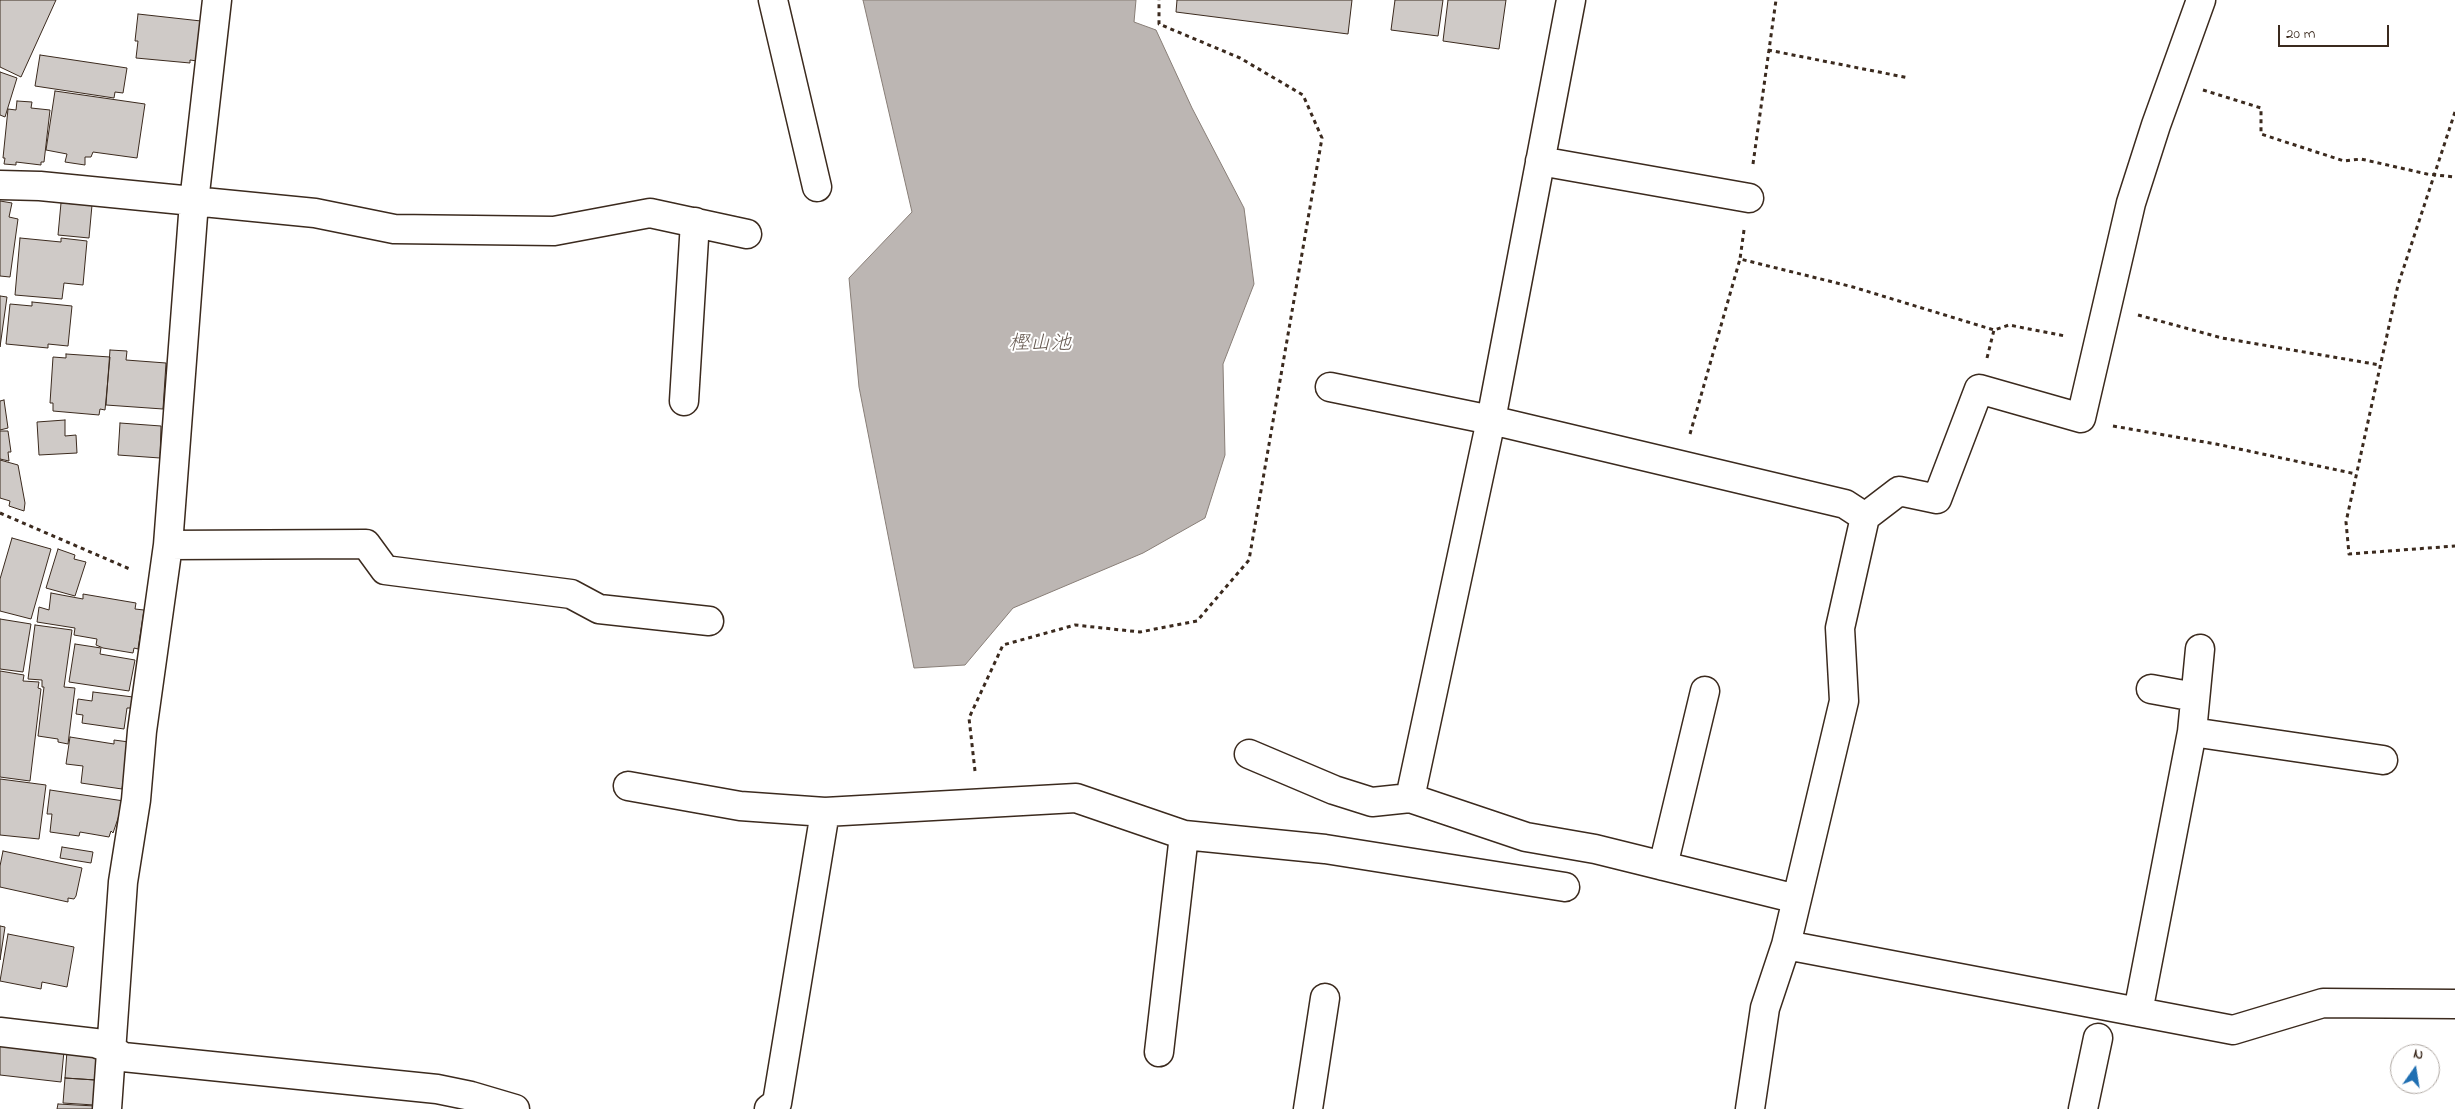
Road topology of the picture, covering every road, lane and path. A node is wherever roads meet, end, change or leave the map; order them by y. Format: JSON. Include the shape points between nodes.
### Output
{"nodes":[{"id":1,"x":217,"y":0,"type":"edge"},
{"id":2,"x":773,"y":0,"type":"edge"},
{"id":3,"x":1159,"y":0,"type":"edge"},
{"id":4,"x":1571,"y":0,"type":"edge"},
{"id":5,"x":1776,"y":0,"type":"edge"},
{"id":6,"x":2201,"y":0,"type":"edge"},
{"id":7,"x":1768,"y":50,"type":"junction"},
{"id":8,"x":1909,"y":78,"type":"dead end"},
{"id":9,"x":2172,"y":81,"type":"junction"},
{"id":10,"x":2455,"y":112,"type":"edge"},
{"id":11,"x":1540,"y":161,"type":"junction"},
{"id":12,"x":2434,"y":175,"type":"junction"},
{"id":13,"x":2455,"y":177,"type":"edge"},
{"id":14,"x":0,"y":185,"type":"edge"},
{"id":15,"x":816,"y":187,"type":"dead end"},
{"id":16,"x":1749,"y":198,"type":"junction"},
{"id":17,"x":194,"y":202,"type":"junction"},
{"id":18,"x":695,"y":222,"type":"junction"},
{"id":19,"x":747,"y":234,"type":"dead end"},
{"id":20,"x":1740,"y":259,"type":"junction"},
{"id":21,"x":2106,"y":307,"type":"junction"},
{"id":22,"x":2098,"y":342,"type":"junction"},
{"id":23,"x":2380,"y":365,"type":"junction"},
{"id":24,"x":1330,"y":387,"type":"dead end"},
{"id":25,"x":684,"y":401,"type":"dead end"},
{"id":26,"x":2081,"y":418,"type":"junction"},
{"id":27,"x":1491,"y":420,"type":"junction"},
{"id":28,"x":1682,"y":465,"type":"junction"},
{"id":29,"x":2356,"y":474,"type":"junction"},
{"id":30,"x":0,"y":513,"type":"edge"},
{"id":31,"x":1865,"y":517,"type":"junction"},
{"id":32,"x":168,"y":545,"type":"junction"},
{"id":33,"x":2455,"y":546,"type":"edge"},
{"id":34,"x":163,"y":584,"type":"junction"},
{"id":35,"x":709,"y":622,"type":"dead end"},
{"id":36,"x":2200,"y":649,"type":"dead end"},
{"id":37,"x":2151,"y":689,"type":"dead end"},
{"id":38,"x":1705,"y":691,"type":"dead end"},
{"id":39,"x":2195,"y":697,"type":"junction"},
{"id":40,"x":2192,"y":732,"type":"junction"},
{"id":41,"x":1250,"y":754,"type":"dead end"},
{"id":42,"x":2383,"y":760,"type":"dead end"},
{"id":43,"x":628,"y":786,"type":"dead end"},
{"id":44,"x":1410,"y":798,"type":"junction"},
{"id":45,"x":979,"y":804,"type":"junction"},
{"id":46,"x":825,"y":812,"type":"junction"},
{"id":47,"x":1184,"y":835,"type":"junction"},
{"id":48,"x":1663,"y":866,"type":"junction"},
{"id":49,"x":1565,"y":886,"type":"dead end"},
{"id":50,"x":1796,"y":899,"type":"junction"},
{"id":51,"x":1786,"y":945,"type":"junction"},
{"id":52,"x":1325,"y":998,"type":"dead end"},
{"id":53,"x":2455,"y":1004,"type":"edge"},
{"id":54,"x":2138,"y":1012,"type":"junction"},
{"id":55,"x":0,"y":1032,"type":"edge"},
{"id":56,"x":2098,"y":1038,"type":"dead end"},
{"id":57,"x":112,"y":1049,"type":"junction"},
{"id":58,"x":1159,"y":1052,"type":"dead end"},
{"id":59,"x":107,"y":1109,"type":"edge"},
{"id":60,"x":515,"y":1109,"type":"edge"},
{"id":61,"x":769,"y":1109,"type":"edge"},
{"id":62,"x":1308,"y":1109,"type":"edge"},
{"id":63,"x":1750,"y":1109,"type":"edge"},
{"id":64,"x":2083,"y":1109,"type":"edge"}],
"edges":[{"from":1,"to":17,"type":"street"},
{"from":2,"to":15,"type":"street"},
{"from":3,"to":45,"type":"path","via":[[1159,24],[1240,58],[1303,95],[1322,138],[1250,560],[1197,621],[1140,632],[1075,625],[1003,645],[969,718]]},
{"from":4,"to":11,"type":"street"},
{"from":5,"to":7,"type":"path"},
{"from":6,"to":9,"type":"street"},
{"from":7,"to":8,"type":"path"},
{"from":7,"to":16,"type":"path"},
{"from":9,"to":12,"type":"path","via":[[2261,108],[2261,134],[2344,161],[2361,159]]},
{"from":9,"to":21,"type":"street","via":[[2131,203]]},
{"from":10,"to":12,"type":"path"},
{"from":11,"to":16,"type":"street"},
{"from":11,"to":27,"type":"street"},
{"from":12,"to":13,"type":"path"},
{"from":12,"to":23,"type":"path","via":[[2398,285]]},
{"from":14,"to":17,"type":"street"},
{"from":16,"to":20,"type":"path"},
{"from":17,"to":18,"type":"street","via":[[316,213],[394,229],[554,231],[650,213]]},
{"from":17,"to":32,"type":"street"},
{"from":18,"to":19,"type":"street"},
{"from":18,"to":25,"type":"street"},
{"from":20,"to":22,"type":"path","via":[[1853,287],[1994,330],[2010,325]]},
{"from":20,"to":28,"type":"path"},
{"from":21,"to":22,"type":"street"},
{"from":21,"to":23,"type":"path","via":[[2222,338]]},
{"from":22,"to":26,"type":"street"},
{"from":23,"to":29,"type":"path"},
{"from":24,"to":27,"type":"street"},
{"from":26,"to":29,"type":"path"},
{"from":26,"to":31,"type":"street","via":[[1979,390],[1937,499],[1899,491]]},
{"from":27,"to":28,"type":"street"},
{"from":27,"to":44,"type":"street"},
{"from":28,"to":31,"type":"street","via":[[1845,504]]},
{"from":29,"to":33,"type":"path","via":[[2346,522],[2349,554]]},
{"from":30,"to":34,"type":"path"},
{"from":31,"to":50,"type":"street","via":[[1840,628],[1844,701]]},
{"from":32,"to":34,"type":"street"},
{"from":32,"to":35,"type":"street","via":[[366,544],[385,570],[571,594],[599,609]]},
{"from":34,"to":57,"type":"street","via":[[123,882]]},
{"from":36,"to":39,"type":"street"},
{"from":37,"to":39,"type":"street"},
{"from":38,"to":48,"type":"street"},
{"from":39,"to":40,"type":"street"},
{"from":40,"to":42,"type":"street"},
{"from":40,"to":54,"type":"street"},
{"from":41,"to":44,"type":"street","via":[[1334,790],[1372,802]]},
{"from":43,"to":46,"type":"street","via":[[740,806]]},
{"from":44,"to":48,"type":"street","via":[[1526,837],[1595,849]]},
{"from":45,"to":46,"type":"street"},
{"from":45,"to":47,"type":"street","via":[[1076,798]]},
{"from":46,"to":61,"type":"street","via":[[777,1103]]},
{"from":47,"to":49,"type":"street","via":[[1325,849]]},
{"from":47,"to":58,"type":"street"},
{"from":48,"to":50,"type":"street"},
{"from":50,"to":51,"type":"street"},
{"from":51,"to":54,"type":"street"},
{"from":51,"to":63,"type":"street","via":[[1764,1008]]},
{"from":52,"to":62,"type":"street"},
{"from":53,"to":54,"type":"street","via":[[2323,1003],[2233,1030]]},
{"from":55,"to":57,"type":"street","via":[[95,1043]]},
{"from":56,"to":64,"type":"street"},
{"from":57,"to":59,"type":"street"},
{"from":57,"to":60,"type":"street","via":[[123,1057],[437,1089]]}]}
